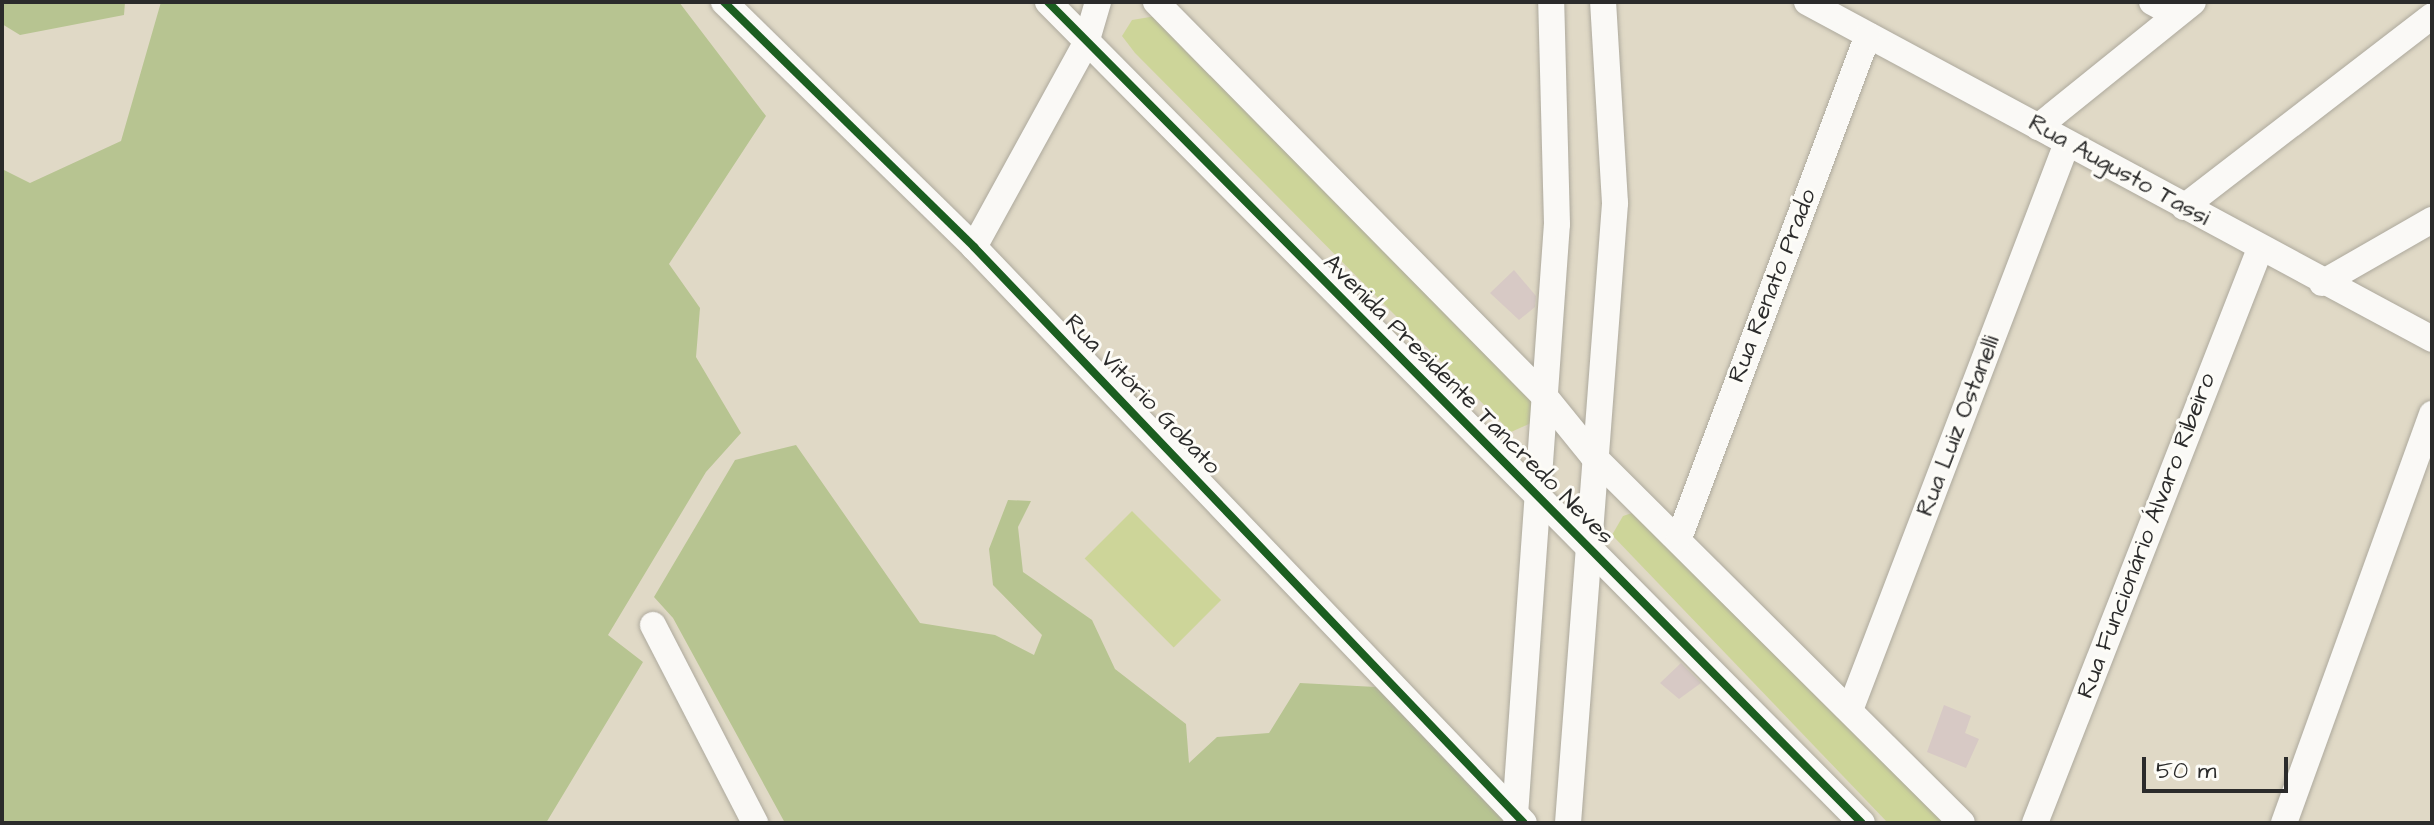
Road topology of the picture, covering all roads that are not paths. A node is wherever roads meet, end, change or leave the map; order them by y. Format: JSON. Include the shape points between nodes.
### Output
{"nodes":[{"id":1,"x":724,"y":2,"type":"edge"},
{"id":2,"x":1048,"y":2,"type":"edge"},
{"id":3,"x":1098,"y":2,"type":"edge"},
{"id":4,"x":1156,"y":2,"type":"edge"},
{"id":5,"x":1551,"y":2,"type":"edge"},
{"id":6,"x":1807,"y":2,"type":"edge"},
{"id":7,"x":2152,"y":2,"type":"edge"},
{"id":8,"x":1601,"y":3,"type":"edge"},
{"id":9,"x":2185,"y":9,"type":"edge"},
{"id":10,"x":2432,"y":16,"type":"edge"},
{"id":11,"x":1868,"y":35,"type":"junction"},
{"id":12,"x":1086,"y":43,"type":"junction"},
{"id":13,"x":2038,"y":127,"type":"junction"},
{"id":14,"x":2067,"y":143,"type":"junction"},
{"id":15,"x":2184,"y":207,"type":"junction"},
{"id":16,"x":2432,"y":220,"type":"edge"},
{"id":17,"x":974,"y":247,"type":"junction"},
{"id":18,"x":2260,"y":249,"type":"junction"},
{"id":19,"x":2322,"y":283,"type":"junction"},
{"id":20,"x":2432,"y":339,"type":"edge"},
{"id":21,"x":1546,"y":398,"type":"junction"},
{"id":22,"x":2430,"y":425,"type":"edge"},
{"id":23,"x":1593,"y":456,"type":"junction"},
{"id":24,"x":1536,"y":497,"type":"junction"},
{"id":25,"x":1679,"y":538,"type":"junction"},
{"id":26,"x":1588,"y":550,"type":"junction"},
{"id":27,"x":653,"y":625,"type":"dead end"},
{"id":28,"x":1850,"y":710,"type":"junction"},
{"id":29,"x":1520,"y":819,"type":"edge"},
{"id":30,"x":755,"y":823,"type":"edge"},
{"id":31,"x":1568,"y":823,"type":"edge"},
{"id":32,"x":1862,"y":823,"type":"edge"},
{"id":33,"x":1962,"y":823,"type":"edge"},
{"id":34,"x":2035,"y":823,"type":"edge"},
{"id":35,"x":2284,"y":823,"type":"edge"}],
"edges":[{"from":1,"to":17,"type":"street","name":"Rua Vitório Gobato"},
{"from":2,"to":12,"type":"street","name":"Avenida Presidente Tancredo Neves"},
{"from":3,"to":12,"type":"street"},
{"from":4,"to":21,"type":"street","name":"Avenida Presidente Tancredo Neves"},
{"from":5,"to":21,"type":"street","via":[[1557,224]]},
{"from":6,"to":11,"type":"street","name":"Rua Augusto Tassi"},
{"from":7,"to":9,"type":"street"},
{"from":8,"to":23,"type":"street","via":[[1615,203]]},
{"from":9,"to":13,"type":"street"},
{"from":10,"to":15,"type":"street"},
{"from":11,"to":13,"type":"street","name":"Rua Augusto Tassi"},
{"from":11,"to":25,"type":"street","name":"Rua Renato Prado"},
{"from":12,"to":17,"type":"street"},
{"from":12,"to":24,"type":"street","name":"Avenida Presidente Tancredo Neves"},
{"from":13,"to":14,"type":"street","name":"Rua Augusto Tassi"},
{"from":14,"to":15,"type":"street","name":"Rua Augusto Tassi"},
{"from":14,"to":28,"type":"street","name":"Rua Luiz Ostanelli"},
{"from":15,"to":18,"type":"street","name":"Rua Augusto Tassi"},
{"from":16,"to":19,"type":"street"},
{"from":17,"to":29,"type":"street","name":"Rua Vitório Gobato"},
{"from":18,"to":19,"type":"street","name":"Rua Augusto Tassi"},
{"from":18,"to":34,"type":"street","name":"Rua Funcionário Álvaro Ribeiro"},
{"from":19,"to":20,"type":"street","name":"Rua Augusto Tassi"},
{"from":21,"to":23,"type":"street","name":"Avenida Presidente Tancredo Neves"},
{"from":21,"to":24,"type":"street"},
{"from":22,"to":35,"type":"street"},
{"from":23,"to":25,"type":"street","name":"Avenida Presidente Tancredo Neves"},
{"from":23,"to":26,"type":"street"},
{"from":24,"to":26,"type":"street","name":"Avenida Presidente Tancredo Neves"},
{"from":24,"to":29,"type":"street"},
{"from":25,"to":28,"type":"street","name":"Avenida Presidente Tancredo Neves"},
{"from":26,"to":31,"type":"street"},
{"from":26,"to":32,"type":"street","name":"Avenida Presidente Tancredo Neves"},
{"from":27,"to":30,"type":"street"},
{"from":28,"to":33,"type":"street","name":"Avenida Presidente Tancredo Neves"}]}
